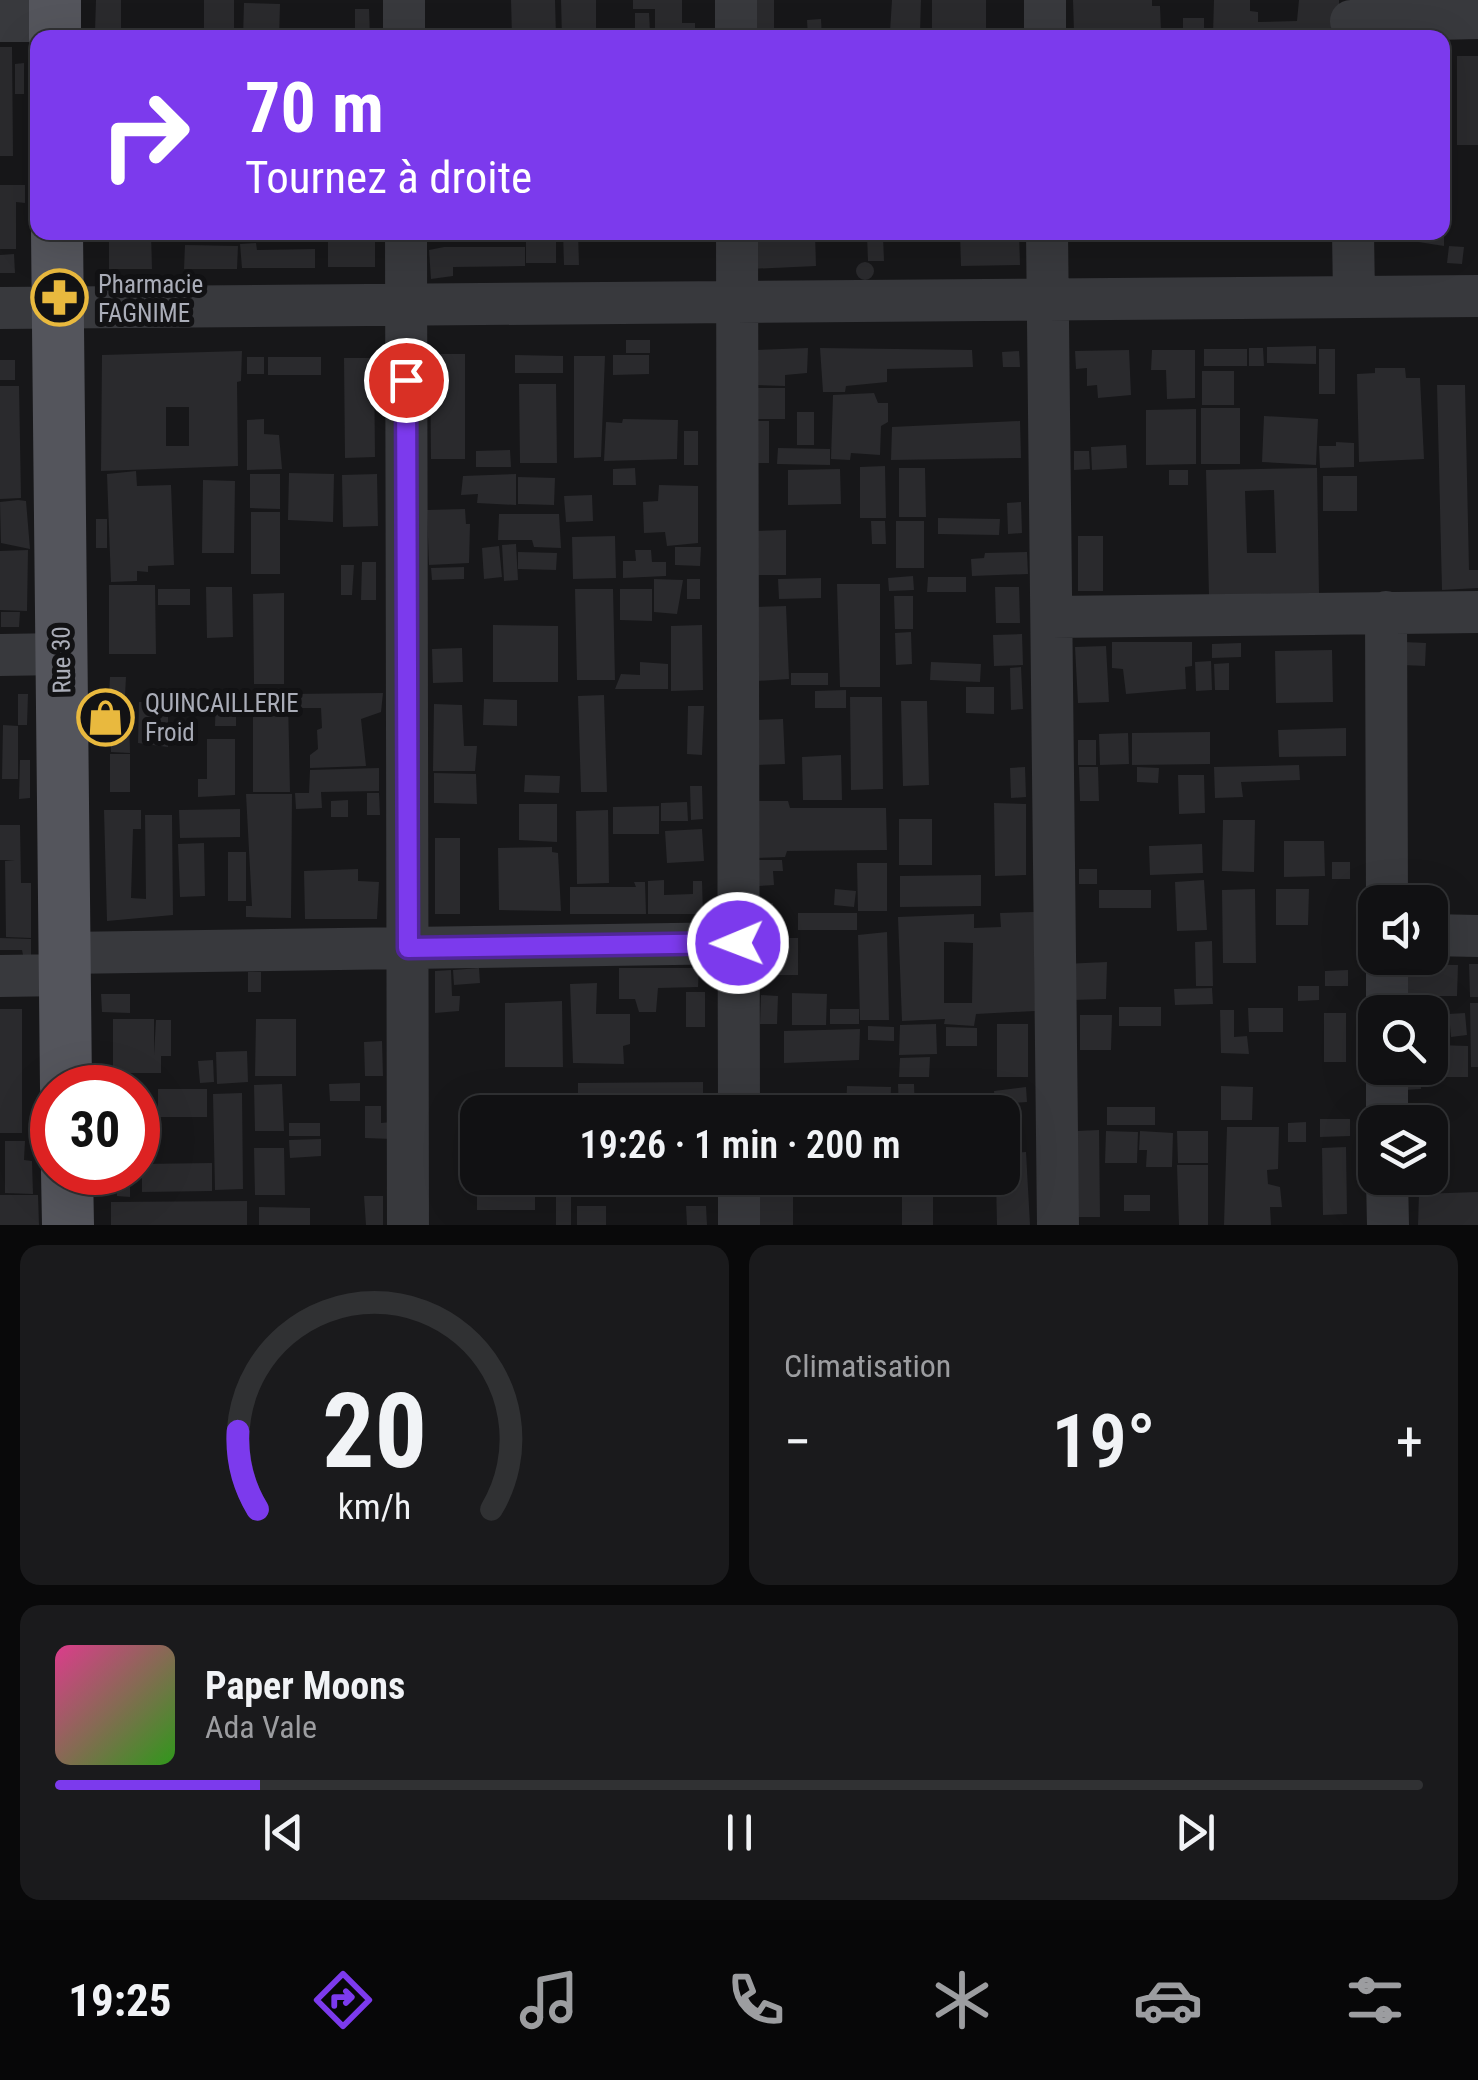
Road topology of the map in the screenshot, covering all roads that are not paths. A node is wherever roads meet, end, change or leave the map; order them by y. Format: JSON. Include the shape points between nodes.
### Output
{"nodes":[{"id":1,"x":404,"y":0,"type":"edge"},
{"id":2,"x":736,"y":0,"type":"edge"},
{"id":3,"x":1045,"y":0,"type":"edge"},
{"id":4,"x":1478,"y":18,"type":"edge"},
{"id":5,"x":55,"y":20,"type":"edge"},
{"id":6,"x":1351,"y":20,"type":"edge"},
{"id":7,"x":0,"y":22,"type":"edge"},
{"id":8,"x":404,"y":30,"type":"edge"},
{"id":9,"x":736,"y":30,"type":"edge"},
{"id":10,"x":1045,"y":30,"type":"edge"},
{"id":11,"x":58,"y":240,"type":"edge"},
{"id":12,"x":406,"y":240,"type":"edge"},
{"id":13,"x":737,"y":240,"type":"edge"},
{"id":14,"x":1047,"y":240,"type":"edge"},
{"id":15,"x":1353,"y":240,"type":"edge"},
{"id":16,"x":1354,"y":296,"type":"junction"},
{"id":17,"x":1478,"y":296,"type":"edge"},
{"id":18,"x":1048,"y":298,"type":"junction"},
{"id":19,"x":737,"y":302,"type":"junction"},
{"id":20,"x":406,"y":304,"type":"junction"},
{"id":21,"x":58,"y":307,"type":"junction"},
{"id":22,"x":0,"y":308,"type":"edge"},
{"id":23,"x":1386,"y":612,"type":"junction"},
{"id":24,"x":1478,"y":612,"type":"edge"},
{"id":25,"x":1052,"y":617,"type":"junction"},
{"id":26,"x":0,"y":654,"type":"edge"},
{"id":27,"x":61,"y":654,"type":"junction"},
{"id":28,"x":1387,"y":885,"type":"edge"},
{"id":29,"x":1448,"y":936,"type":"edge"},
{"id":30,"x":1478,"y":936,"type":"edge"},
{"id":31,"x":738,"y":943,"type":"junction"},
{"id":32,"x":408,"y":948,"type":"junction"},
{"id":33,"x":65,"y":964,"type":"junction"},
{"id":34,"x":0,"y":976,"type":"edge"},
{"id":35,"x":66,"y":1065,"type":"edge"},
{"id":36,"x":739,"y":1095,"type":"edge"},
{"id":37,"x":67,"y":1195,"type":"edge"},
{"id":38,"x":739,"y":1195,"type":"edge"},
{"id":39,"x":1388,"y":1195,"type":"edge"},
{"id":40,"x":68,"y":1225,"type":"edge"},
{"id":41,"x":408,"y":1225,"type":"edge"},
{"id":42,"x":739,"y":1225,"type":"edge"},
{"id":43,"x":1058,"y":1225,"type":"edge"},
{"id":44,"x":1388,"y":1225,"type":"edge"}],
"edges":[{"from":1,"to":8,"type":"street"},
{"from":2,"to":9,"type":"street"},
{"from":3,"to":10,"type":"street"},
{"from":4,"to":6,"type":"street"},
{"from":5,"to":7,"type":"street"},
{"from":11,"to":21,"type":"main road","name":"Rue 30"},
{"from":12,"to":20,"type":"street"},
{"from":13,"to":19,"type":"street"},
{"from":14,"to":18,"type":"street"},
{"from":15,"to":16,"type":"street"},
{"from":16,"to":17,"type":"street"},
{"from":16,"to":18,"type":"street"},
{"from":18,"to":19,"type":"street"},
{"from":18,"to":25,"type":"street"},
{"from":19,"to":20,"type":"street"},
{"from":19,"to":31,"type":"street"},
{"from":20,"to":21,"type":"street"},
{"from":20,"to":32,"type":"street"},
{"from":21,"to":22,"type":"street"},
{"from":21,"to":27,"type":"main road","name":"Rue 30"},
{"from":23,"to":24,"type":"street"},
{"from":23,"to":25,"type":"street"},
{"from":23,"to":28,"type":"street"},
{"from":25,"to":43,"type":"street"},
{"from":26,"to":27,"type":"street"},
{"from":27,"to":33,"type":"main road","name":"Rue 30"},
{"from":29,"to":30,"type":"street"},
{"from":31,"to":32,"type":"street"},
{"from":31,"to":36,"type":"street"},
{"from":32,"to":33,"type":"street"},
{"from":32,"to":41,"type":"street"},
{"from":33,"to":34,"type":"street"},
{"from":33,"to":35,"type":"main road","name":"Rue 30"},
{"from":37,"to":40,"type":"main road"},
{"from":38,"to":42,"type":"street"},
{"from":39,"to":44,"type":"street"}]}
